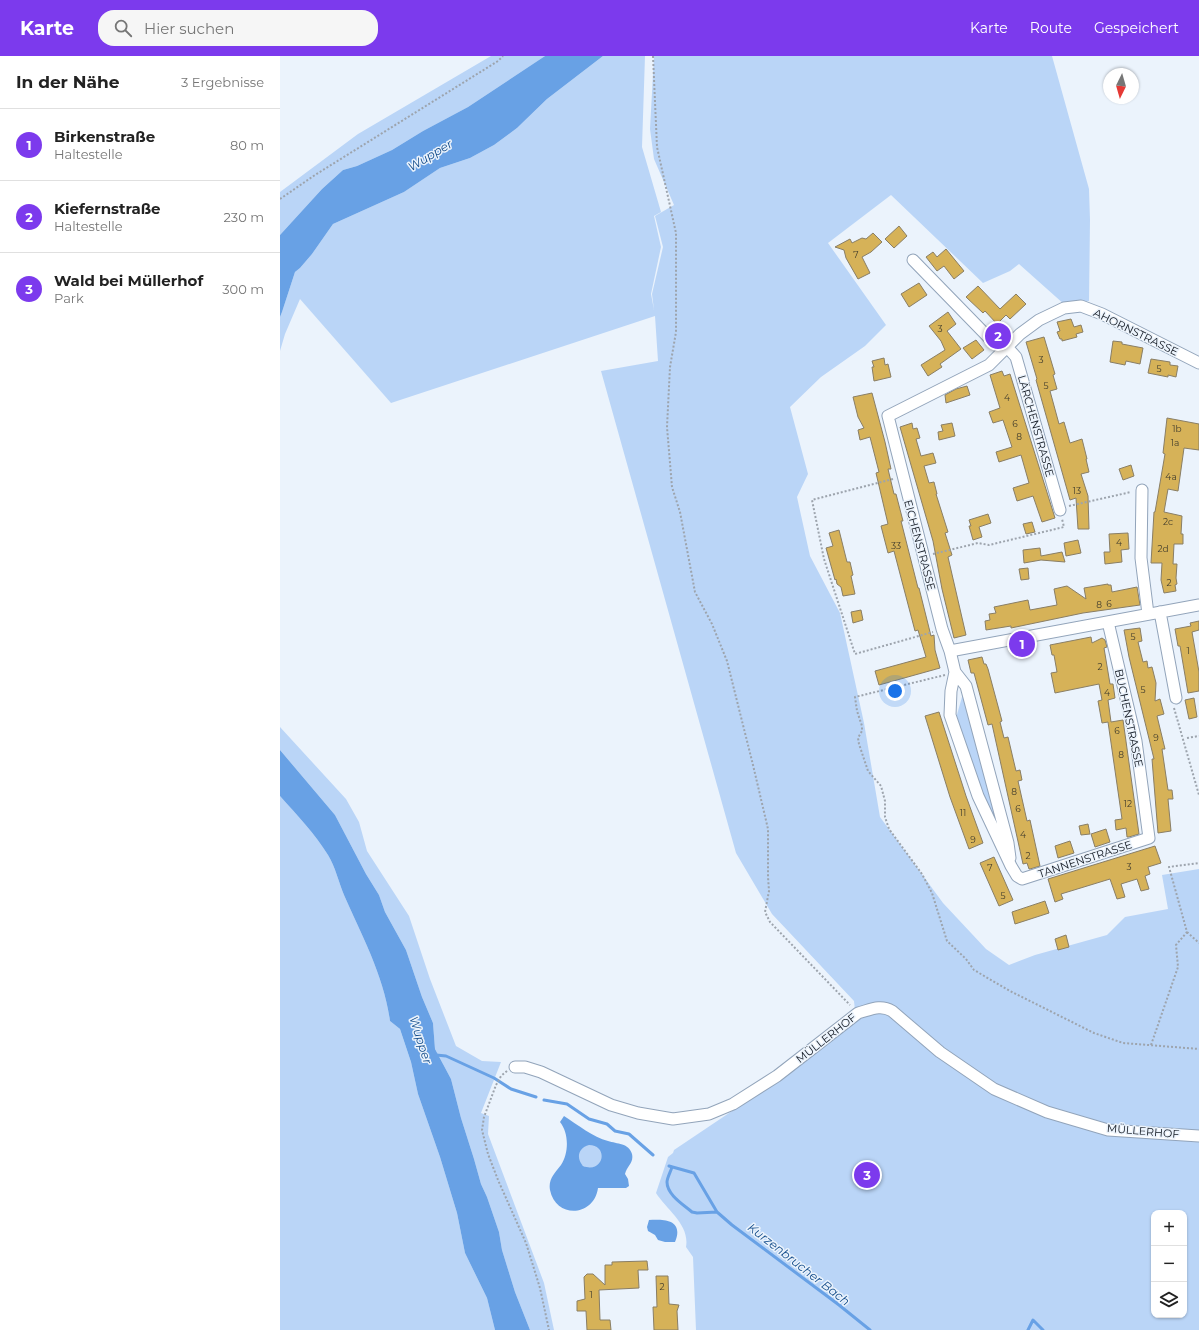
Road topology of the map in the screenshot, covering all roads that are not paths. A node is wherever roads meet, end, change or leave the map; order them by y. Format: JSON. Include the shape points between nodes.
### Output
{"nodes":[{"id":1,"x":913,"y":260,"type":"dead end"},
{"id":2,"x":1007,"y":347,"type":"junction"},
{"id":3,"x":1199,"y":363,"type":"edge"},
{"id":4,"x":888,"y":416,"type":"joint"},
{"id":5,"x":1142,"y":490,"type":"road end"},
{"id":6,"x":1060,"y":510,"type":"road end"},
{"id":7,"x":1199,"y":605,"type":"edge"},
{"id":8,"x":1160,"y":612,"type":"junction"},
{"id":9,"x":1148,"y":614,"type":"junction"},
{"id":10,"x":1108,"y":622,"type":"junction"},
{"id":11,"x":950,"y":651,"type":"junction"},
{"id":12,"x":955,"y":672,"type":"junction"},
{"id":13,"x":1176,"y":698,"type":"road end"},
{"id":14,"x":1149,"y":838,"type":"joint"},
{"id":15,"x":1011,"y":866,"type":"junction"},
{"id":16,"x":1022,"y":879,"type":"joint"},
{"id":17,"x":515,"y":1068,"type":"dead end"},
{"id":18,"x":1199,"y":1136,"type":"edge"}],
"edges":[{"from":1,"to":2,"type":"street","via":[[991,340]]},
{"from":2,"to":3,"type":"street","name":"AHORNSTRASSE","via":[[1039,320],[1064,308],[1081,306]]},
{"from":2,"to":4,"type":"street","name":"AHORNSTRASSE","via":[[989,365]]},
{"from":2,"to":6,"type":"street","name":"LÄRCHENSTRASSE","via":[[1016,357]]},
{"from":4,"to":11,"type":"street","name":"EICHENSTRASSE","via":[[942,629]]},
{"from":5,"to":9,"type":"street","via":[[1141,558]]},
{"from":7,"to":8,"type":"street"},
{"from":8,"to":9,"type":"street"},
{"from":8,"to":13,"type":"street"},
{"from":9,"to":10,"type":"street"},
{"from":10,"to":11,"type":"street"},
{"from":10,"to":14,"type":"street","name":"BUCHENSTRASSE","via":[[1136,740]]},
{"from":11,"to":12,"type":"street","name":"EICHENSTRASSE"},
{"from":12,"to":15,"type":"street","name":"EICHENSTRASSE","via":[[966,686],[1008,843]]},
{"from":12,"to":15,"type":"street","name":"EICHENSTRASSE","via":[[950,715],[978,796]]},
{"from":14,"to":16,"type":"street","name":"TANNENSTRASSE"},
{"from":15,"to":16,"type":"street","name":"EICHENSTRASSE","via":[[1016,876]]},
{"from":17,"to":18,"type":"street","name":"MÜLLERHOF","via":[[524,1067],[541,1072],[611,1105],[638,1114],[673,1118],[709,1114],[733,1104],[777,1076],[858,1013],[875,1008],[888,1009],[940,1052],[994,1089],[1048,1112],[1108,1130]]}]}
